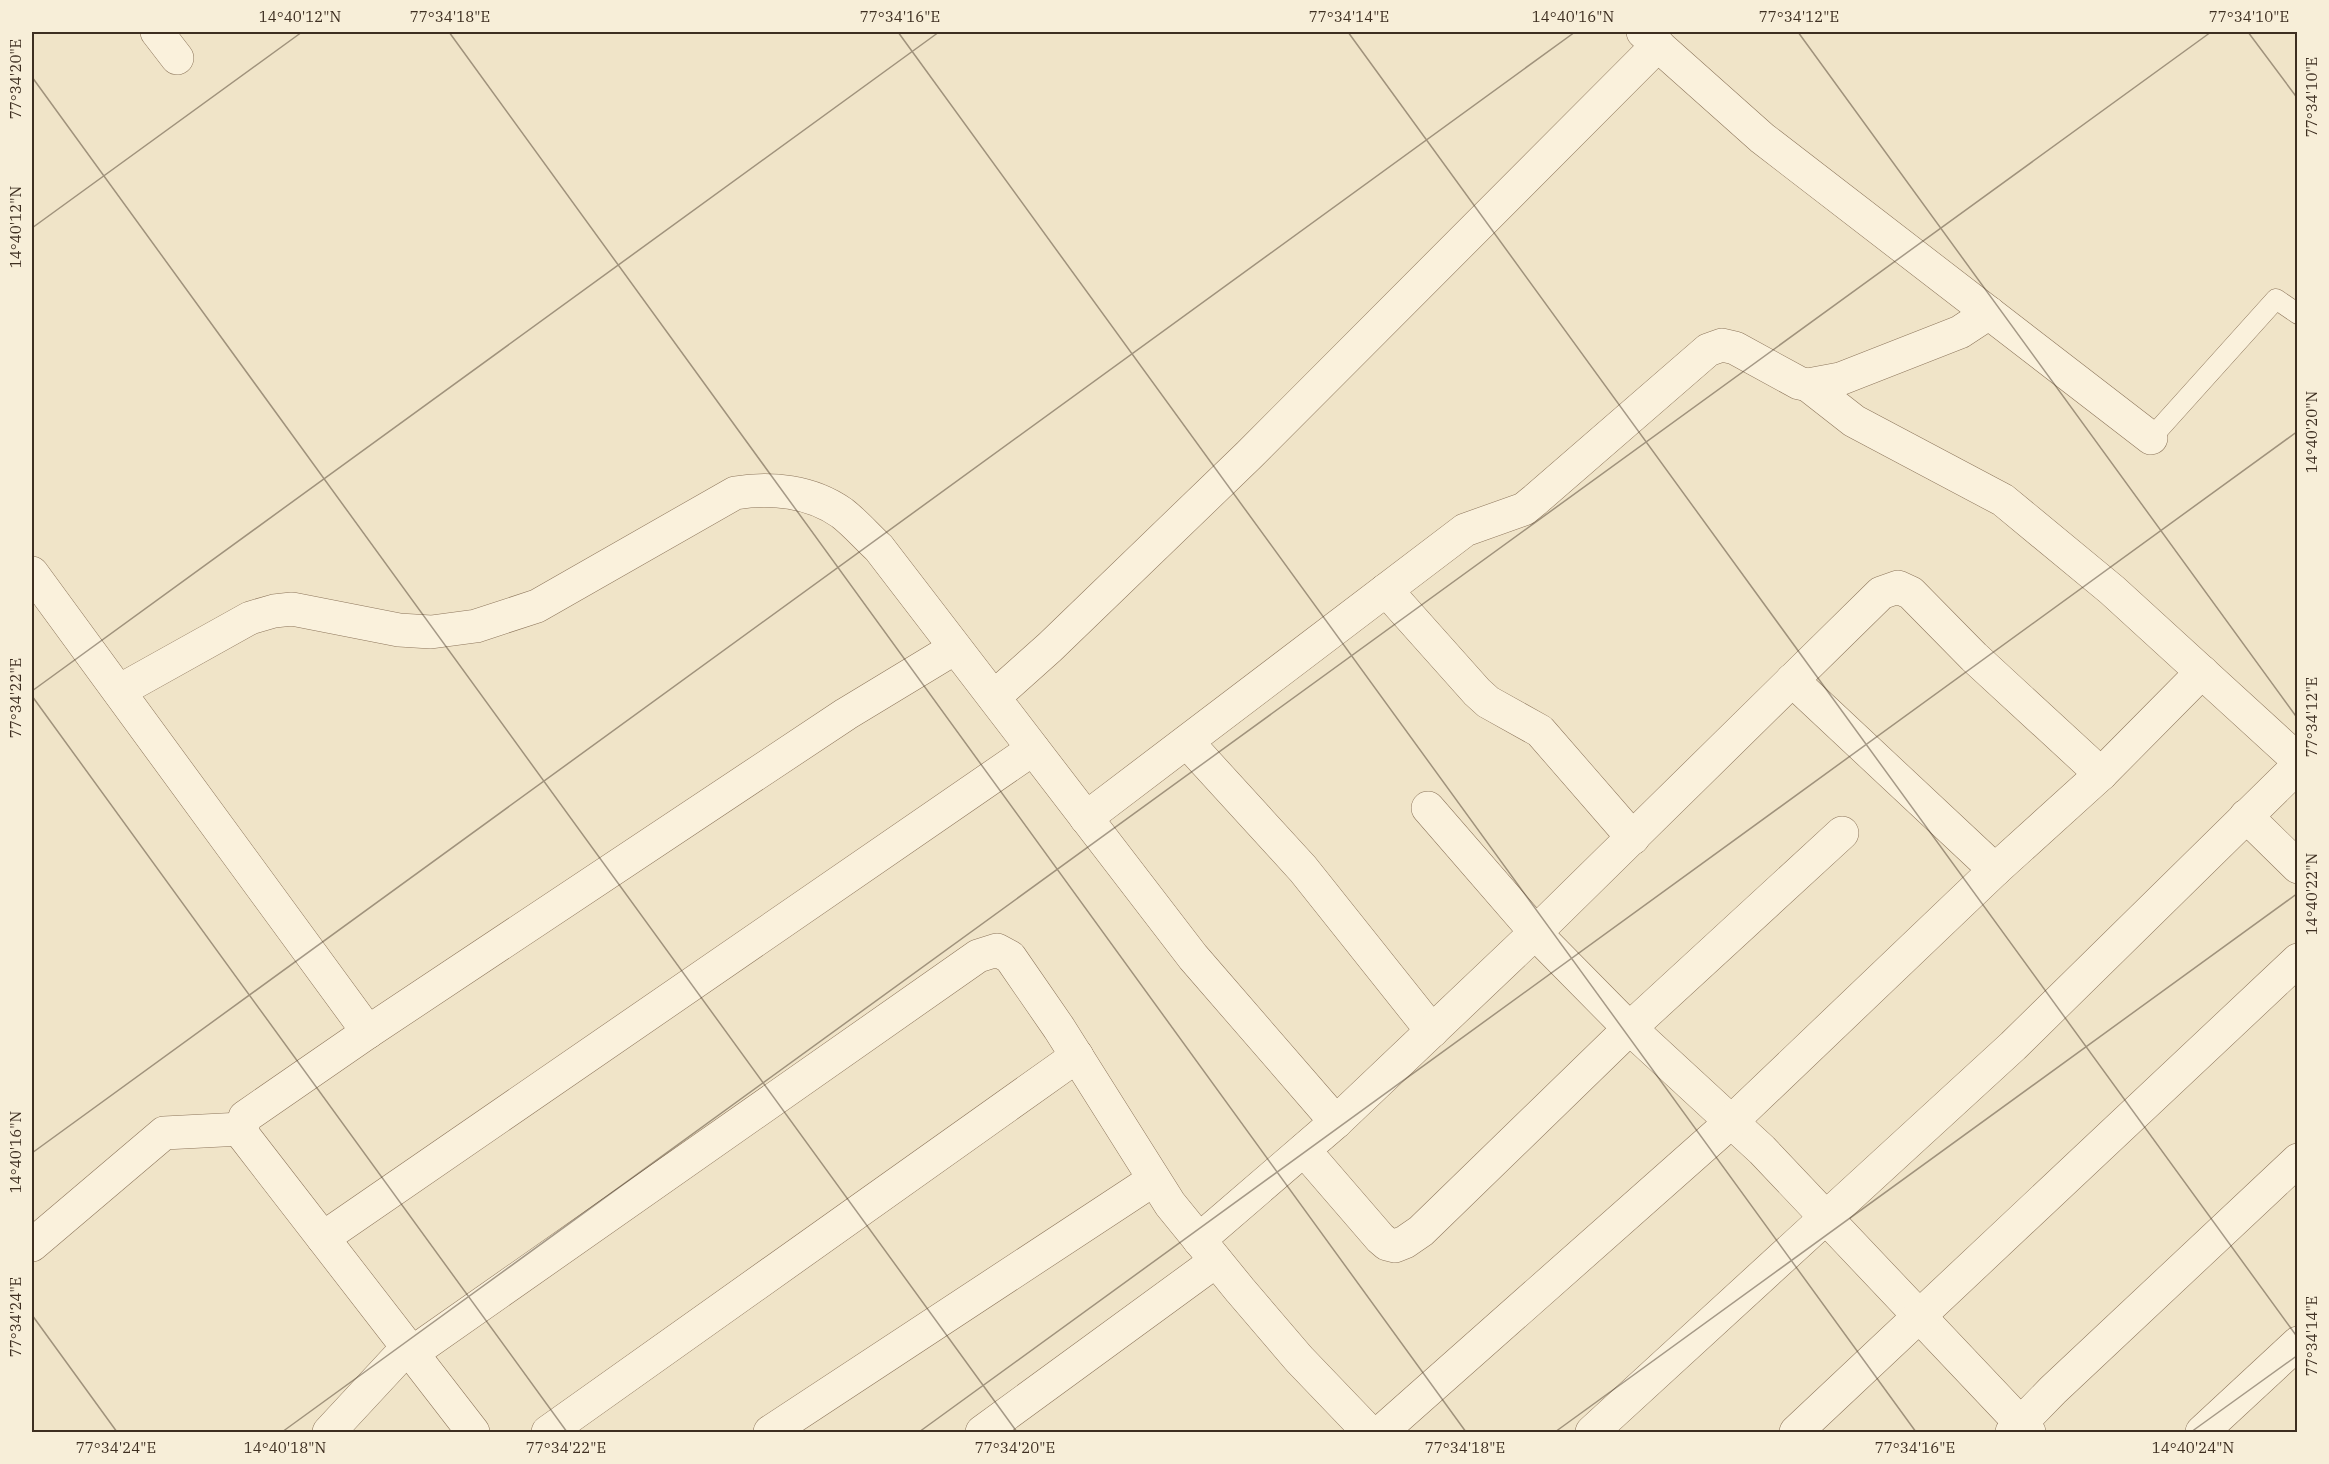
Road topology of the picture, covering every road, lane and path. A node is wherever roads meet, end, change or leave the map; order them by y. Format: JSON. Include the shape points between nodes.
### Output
{"nodes":[{"id":1,"x":157,"y":32,"type":"edge"},
{"id":2,"x":1650,"y":38,"type":"edge"},
{"id":3,"x":177,"y":58,"type":"dead end"},
{"id":4,"x":1989,"y":313,"type":"junction"},
{"id":5,"x":2298,"y":314,"type":"edge"},
{"id":6,"x":1808,"y":385,"type":"junction"},
{"id":7,"x":2151,"y":438,"type":"joint"},
{"id":8,"x":32,"y":573,"type":"edge"},
{"id":9,"x":1386,"y":591,"type":"junction"},
{"id":10,"x":955,"y":648,"type":"junction"},
{"id":11,"x":2202,"y":672,"type":"junction"},
{"id":12,"x":1792,"y":680,"type":"junction"},
{"id":13,"x":119,"y":691,"type":"junction"},
{"id":14,"x":994,"y":697,"type":"junction"},
{"id":15,"x":1187,"y":742,"type":"junction"},
{"id":16,"x":1033,"y":749,"type":"junction"},
{"id":17,"x":2298,"y":760,"type":"edge"},
{"id":18,"x":2298,"y":766,"type":"edge"},
{"id":19,"x":2102,"y":774,"type":"junction"},
{"id":20,"x":1428,"y":808,"type":"dead end"},
{"id":21,"x":2246,"y":816,"type":"junction"},
{"id":22,"x":1086,"y":818,"type":"junction"},
{"id":23,"x":1842,"y":833,"type":"dead end"},
{"id":24,"x":1633,"y":838,"type":"junction"},
{"id":25,"x":2298,"y":867,"type":"edge"},
{"id":26,"x":1995,"y":870,"type":"junction"},
{"id":27,"x":1536,"y":932,"type":"junction"},
{"id":28,"x":2298,"y":960,"type":"edge"},
{"id":29,"x":1630,"y":1028,"type":"junction"},
{"id":30,"x":1432,"y":1031,"type":"junction"},
{"id":31,"x":368,"y":1032,"type":"junction"},
{"id":32,"x":1077,"y":1056,"type":"junction"},
{"id":33,"x":1336,"y":1122,"type":"junction"},
{"id":34,"x":1731,"y":1122,"type":"junction"},
{"id":35,"x":242,"y":1129,"type":"junction"},
{"id":36,"x":1304,"y":1150,"type":"junction"},
{"id":37,"x":2298,"y":1160,"type":"edge"},
{"id":38,"x":1153,"y":1180,"type":"junction"},
{"id":39,"x":1826,"y":1218,"type":"junction"},
{"id":40,"x":323,"y":1238,"type":"junction"},
{"id":41,"x":32,"y":1245,"type":"edge"},
{"id":42,"x":1207,"y":1250,"type":"junction"},
{"id":43,"x":1919,"y":1316,"type":"junction"},
{"id":44,"x":2298,"y":1343,"type":"edge"},
{"id":45,"x":409,"y":1351,"type":"junction"},
{"id":46,"x":2021,"y":1430,"type":"edge"},
{"id":47,"x":329,"y":1432,"type":"edge"},
{"id":48,"x":473,"y":1432,"type":"edge"},
{"id":49,"x":548,"y":1432,"type":"edge"},
{"id":50,"x":770,"y":1432,"type":"edge"},
{"id":51,"x":982,"y":1432,"type":"edge"},
{"id":52,"x":1369,"y":1432,"type":"edge"},
{"id":53,"x":1381,"y":1432,"type":"edge"},
{"id":54,"x":1592,"y":1432,"type":"edge"},
{"id":55,"x":1796,"y":1432,"type":"edge"},
{"id":56,"x":2202,"y":1432,"type":"edge"}],
"edges":[{"from":1,"to":3,"type":"street"},
{"from":2,"to":4,"type":"street","via":[[1762,138]]},
{"from":2,"to":14,"type":"street","via":[[1249,455]]},
{"from":4,"to":6,"type":"street","via":[[1949,336],[1840,379]]},
{"from":4,"to":7,"type":"street"},
{"from":5,"to":7,"type":"lane","via":[[2276,299]]},
{"from":6,"to":9,"type":"street","via":[[1735,348],[1716,346],[1535,500],[1524,508],[1465,530]]},
{"from":6,"to":11,"type":"street","via":[[1854,421],[2003,500],[2112,590]]},
{"from":8,"to":13,"type":"street"},
{"from":9,"to":15,"type":"street"},
{"from":9,"to":24,"type":"street","via":[[1488,702],[1540,731]]},
{"from":10,"to":13,"type":"street","via":[[879,549],[842,513],[816,499],[784,491],[756,490],[735,493],[537,606],[507,618],[431,632],[399,630],[292,609],[274,610],[250,618]]},
{"from":10,"to":14,"type":"street"},
{"from":10,"to":31,"type":"street","via":[[846,714]]},
{"from":11,"to":17,"type":"street"},
{"from":11,"to":19,"type":"street"},
{"from":12,"to":19,"type":"street","via":[[1881,593],[1898,587],[1905,589]]},
{"from":12,"to":24,"type":"street"},
{"from":12,"to":26,"type":"street"},
{"from":13,"to":31,"type":"street"},
{"from":14,"to":16,"type":"street"},
{"from":15,"to":22,"type":"street"},
{"from":15,"to":30,"type":"street","via":[[1303,869]]},
{"from":16,"to":22,"type":"street"},
{"from":16,"to":40,"type":"street"},
{"from":18,"to":21,"type":"street"},
{"from":19,"to":26,"type":"street"},
{"from":20,"to":27,"type":"street"},
{"from":21,"to":25,"type":"street"},
{"from":21,"to":39,"type":"street","via":[[2013,1046]]},
{"from":22,"to":33,"type":"street","via":[[1193,957]]},
{"from":23,"to":29,"type":"street"},
{"from":24,"to":27,"type":"street"},
{"from":26,"to":34,"type":"street"},
{"from":27,"to":29,"type":"street"},
{"from":27,"to":30,"type":"street"},
{"from":28,"to":43,"type":"street"},
{"from":29,"to":34,"type":"street"},
{"from":29,"to":36,"type":"street","via":[[1421,1231],[1395,1246],[1380,1238]]},
{"from":30,"to":33,"type":"street"},
{"from":31,"to":35,"type":"street","via":[[250,1111]]},
{"from":32,"to":38,"type":"street"},
{"from":32,"to":45,"type":"street","via":[[1010,957],[997,950],[978,956]]},
{"from":32,"to":49,"type":"street"},
{"from":33,"to":36,"type":"street"},
{"from":34,"to":39,"type":"street"},
{"from":34,"to":53,"type":"street"},
{"from":35,"to":40,"type":"street"},
{"from":35,"to":41,"type":"street","via":[[164,1133]]},
{"from":36,"to":42,"type":"street"},
{"from":37,"to":46,"type":"street","via":[[2053,1390]]},
{"from":38,"to":42,"type":"street"},
{"from":38,"to":50,"type":"street"},
{"from":39,"to":43,"type":"street"},
{"from":39,"to":54,"type":"street"},
{"from":40,"to":45,"type":"street"},
{"from":42,"to":51,"type":"street"},
{"from":42,"to":52,"type":"street","via":[[1299,1359]]},
{"from":43,"to":46,"type":"street"},
{"from":43,"to":55,"type":"street"},
{"from":44,"to":56,"type":"street"},
{"from":45,"to":47,"type":"street"},
{"from":45,"to":48,"type":"street"}]}
